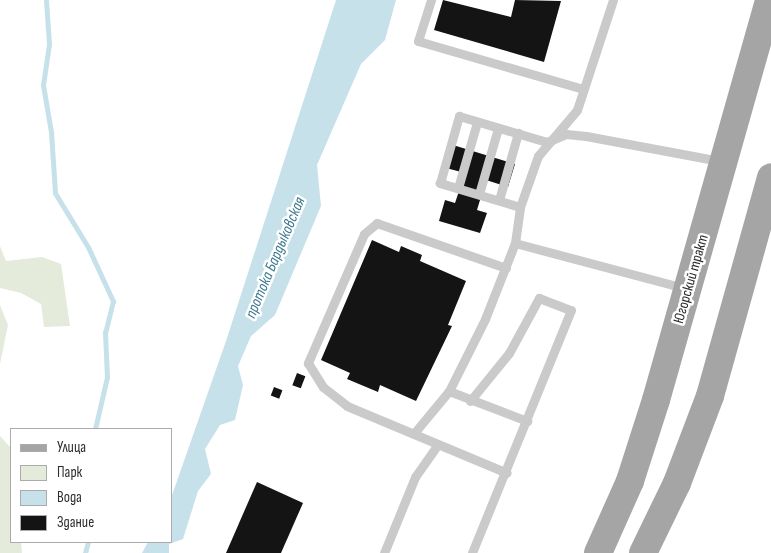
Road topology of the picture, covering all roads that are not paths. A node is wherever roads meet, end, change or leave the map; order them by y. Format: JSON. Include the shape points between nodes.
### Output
{"nodes":[{"id":1,"x":431,"y":0,"type":"edge"},
{"id":2,"x":613,"y":0,"type":"edge"},
{"id":3,"x":769,"y":0,"type":"edge"},
{"id":4,"x":583,"y":89,"type":"junction"},
{"id":5,"x":477,"y":122,"type":"junction"},
{"id":6,"x":498,"y":128,"type":"junction"},
{"id":7,"x":518,"y":133,"type":"junction"},
{"id":8,"x":548,"y":142,"type":"junction"},
{"id":9,"x":723,"y":162,"type":"junction"},
{"id":10,"x":771,"y":177,"type":"edge"},
{"id":11,"x":458,"y":188,"type":"junction"},
{"id":12,"x":479,"y":194,"type":"junction"},
{"id":13,"x":499,"y":200,"type":"junction"},
{"id":14,"x":520,"y":207,"type":"junction"},
{"id":15,"x":515,"y":243,"type":"junction"},
{"id":16,"x":506,"y":268,"type":"junction"},
{"id":17,"x":688,"y":289,"type":"junction"},
{"id":18,"x":450,"y":390,"type":"junction"},
{"id":19,"x":470,"y":402,"type":"junction"},
{"id":20,"x":527,"y":421,"type":"junction"},
{"id":21,"x":415,"y":432,"type":"junction"},
{"id":22,"x":436,"y":445,"type":"junction"},
{"id":23,"x":507,"y":473,"type":"junction"},
{"id":24,"x":384,"y":553,"type":"edge"},
{"id":25,"x":472,"y":553,"type":"edge"},
{"id":26,"x":598,"y":553,"type":"edge"},
{"id":27,"x":643,"y":553,"type":"edge"}],
"edges":[{"from":1,"to":4,"type":"lane","via":[[418,41]]},
{"from":2,"to":4,"type":"lane"},
{"from":3,"to":9,"type":"main road","name":"Югорский тракт"},
{"from":4,"to":8,"type":"lane","via":[[577,110]]},
{"from":5,"to":6,"type":"lane"},
{"from":5,"to":11,"type":"lane"},
{"from":5,"to":11,"type":"lane","via":[[459,116],[440,183]]},
{"from":6,"to":7,"type":"lane"},
{"from":6,"to":12,"type":"lane"},
{"from":7,"to":8,"type":"lane"},
{"from":7,"to":13,"type":"lane"},
{"from":8,"to":9,"type":"lane","via":[[566,134],[586,136]]},
{"from":8,"to":14,"type":"lane","via":[[538,156]]},
{"from":9,"to":17,"type":"main road","name":"Югорский тракт"},
{"from":10,"to":27,"type":"main road","via":[[710,396],[677,483]]},
{"from":11,"to":12,"type":"lane"},
{"from":12,"to":13,"type":"lane"},
{"from":13,"to":14,"type":"lane"},
{"from":14,"to":15,"type":"lane"},
{"from":15,"to":16,"type":"lane"},
{"from":15,"to":17,"type":"lane"},
{"from":16,"to":18,"type":"lane"},
{"from":16,"to":21,"type":"lane","via":[[377,223],[364,234],[308,363],[323,387],[347,406]]},
{"from":17,"to":26,"type":"main road","name":"Югорский тракт","via":[[630,481]]},
{"from":18,"to":19,"type":"lane"},
{"from":18,"to":21,"type":"lane"},
{"from":19,"to":20,"type":"lane"},
{"from":19,"to":20,"type":"lane","via":[[508,353],[540,298],[571,310]]},
{"from":20,"to":23,"type":"lane"},
{"from":21,"to":22,"type":"lane"},
{"from":22,"to":23,"type":"lane"},
{"from":22,"to":24,"type":"lane","via":[[415,477]]},
{"from":23,"to":25,"type":"lane"}]}
